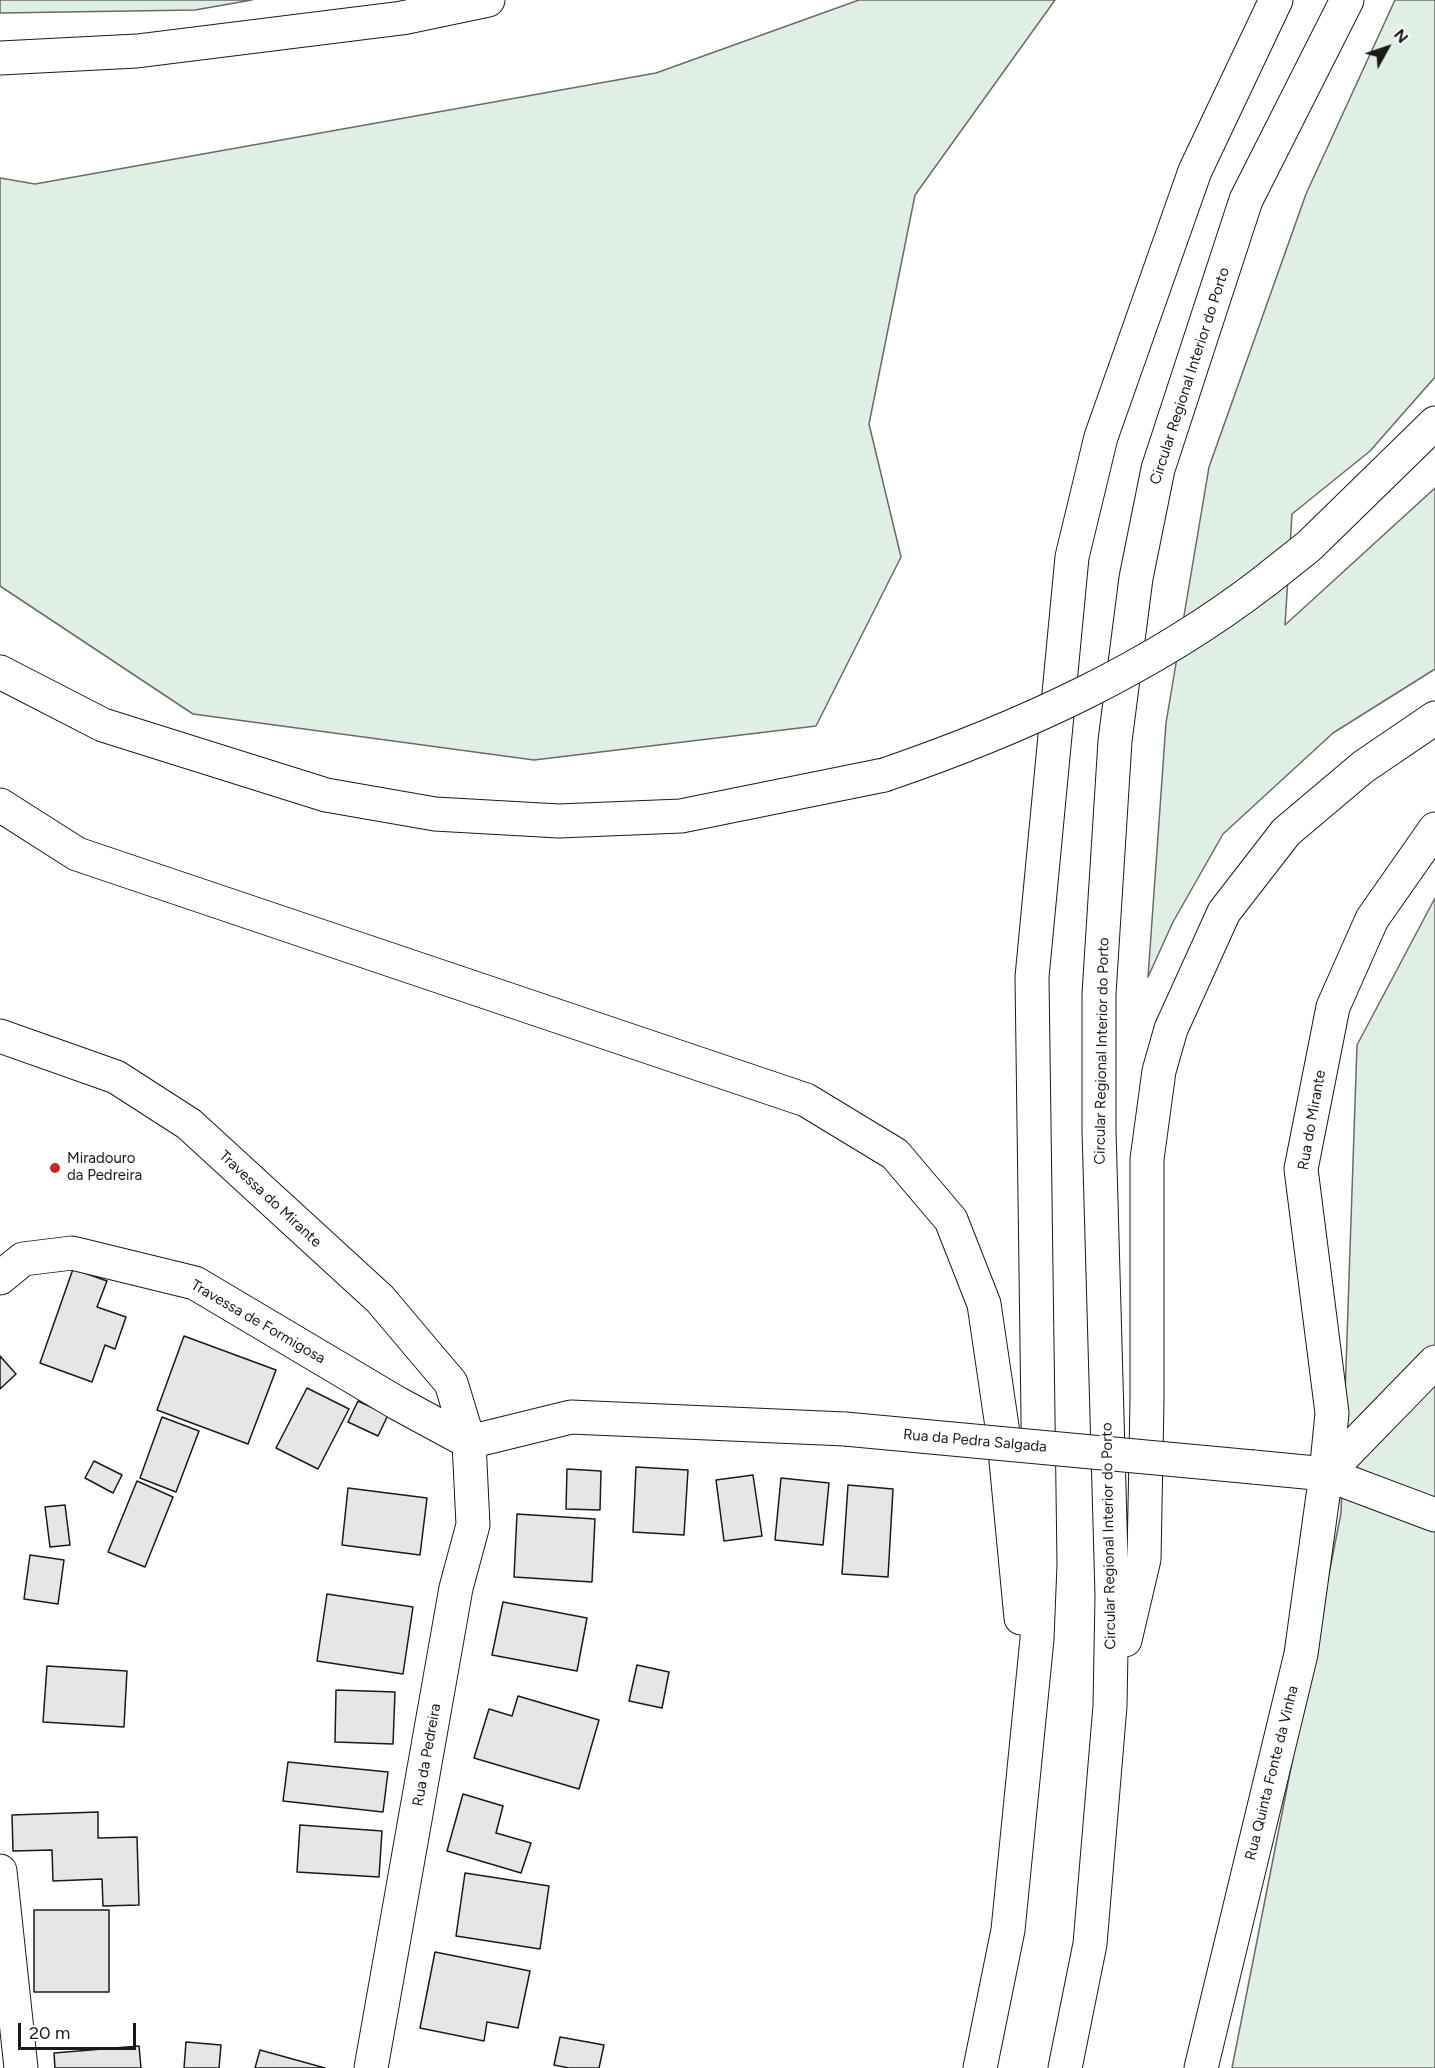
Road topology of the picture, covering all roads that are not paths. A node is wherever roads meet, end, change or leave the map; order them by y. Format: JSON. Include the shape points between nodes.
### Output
{"nodes":[{"id":1,"x":488,"y":0,"type":"edge"},
{"id":2,"x":1276,"y":0,"type":"edge"},
{"id":3,"x":1347,"y":0,"type":"edge"},
{"id":4,"x":0,"y":58,"type":"edge"},
{"id":5,"x":1435,"y":423,"type":"edge"},
{"id":6,"x":0,"y":672,"type":"edge"},
{"id":7,"x":1435,"y":718,"type":"edge"},
{"id":8,"x":0,"y":805,"type":"edge"},
{"id":9,"x":1435,"y":830,"type":"edge"},
{"id":10,"x":0,"y":1036,"type":"edge"},
{"id":11,"x":0,"y":1278,"type":"edge"},
{"id":12,"x":1435,"y":1362,"type":"edge"},
{"id":13,"x":469,"y":1442,"type":"junction"},
{"id":14,"x":1326,"y":1474,"type":"junction"},
{"id":15,"x":1435,"y":1515,"type":"edge"},
{"id":16,"x":1030,"y":1706,"type":"junction"},
{"id":17,"x":1110,"y":1706,"type":"junction"},
{"id":18,"x":0,"y":1870,"type":"edge"},
{"id":19,"x":21,"y":2068,"type":"edge"},
{"id":20,"x":371,"y":2068,"type":"edge"},
{"id":21,"x":980,"y":2068,"type":"edge"},
{"id":22,"x":1065,"y":2068,"type":"edge"},
{"id":23,"x":1201,"y":2068,"type":"edge"}],
"edges":[{"from":1,"to":4,"type":"main road","via":[[402,18],[137,51]]},
{"from":2,"to":16,"type":"main road","via":[[1195,171],[1101,437],[1072,556],[1032,977],[1040,1564]]},
{"from":3,"to":17,"type":"main road","name":"Circular Regional Interior do Porto","via":[[1246,200],[1158,469],[1136,578],[1115,741],[1099,994],[1112,1595]]},
{"from":5,"to":6,"type":"main road","bridge":true,"via":[[1309,546],[1265,581],[1195,630],[1085,693],[955,751],[884,776],[681,816],[560,821],[435,814],[326,795],[103,725]]},
{"from":7,"to":17,"type":"main road","via":[[1363,767],[1286,832],[1224,912],[1171,1029],[1159,1071],[1147,1158],[1144,1559]]},
{"from":8,"to":16,"type":"main road","via":[[77,854],[806,1100],[895,1154],[951,1220],[984,1304],[1004,1440]]},
{"from":9,"to":14,"type":"main road","name":"Rua do Mirante","via":[[1372,919],[1333,1007],[1301,1169],[1332,1413]]},
{"from":10,"to":13,"type":"main road","name":"Travessa do Mirante","via":[[116,1077],[189,1124],[380,1299],[451,1383]]},
{"from":11,"to":13,"type":"main road","name":"Travessa de Formigosa","via":[[23,1259],[72,1253],[195,1283]]},
{"from":12,"to":14,"type":"main road"},
{"from":13,"to":14,"type":"main road","name":"Rua da Pedra Salgada","bridge":true,"via":[[571,1417],[845,1429]]},
{"from":13,"to":20,"type":"main road","name":"Rua da Pedreira","via":[[473,1526],[456,1588]]},
{"from":14,"to":15,"type":"main road","name":"Rua da Pedra Salgada"},
{"from":14,"to":23,"type":"main road","name":"Rua Quinta Fonte da Vinha","via":[[1301,1654]]},
{"from":16,"to":21,"type":"main road","via":[[1008,1930]]},
{"from":17,"to":22,"type":"main road","name":"Circular Regional Interior do Porto","via":[[1090,1944]]},
{"from":18,"to":19,"type":"main road"}]}
